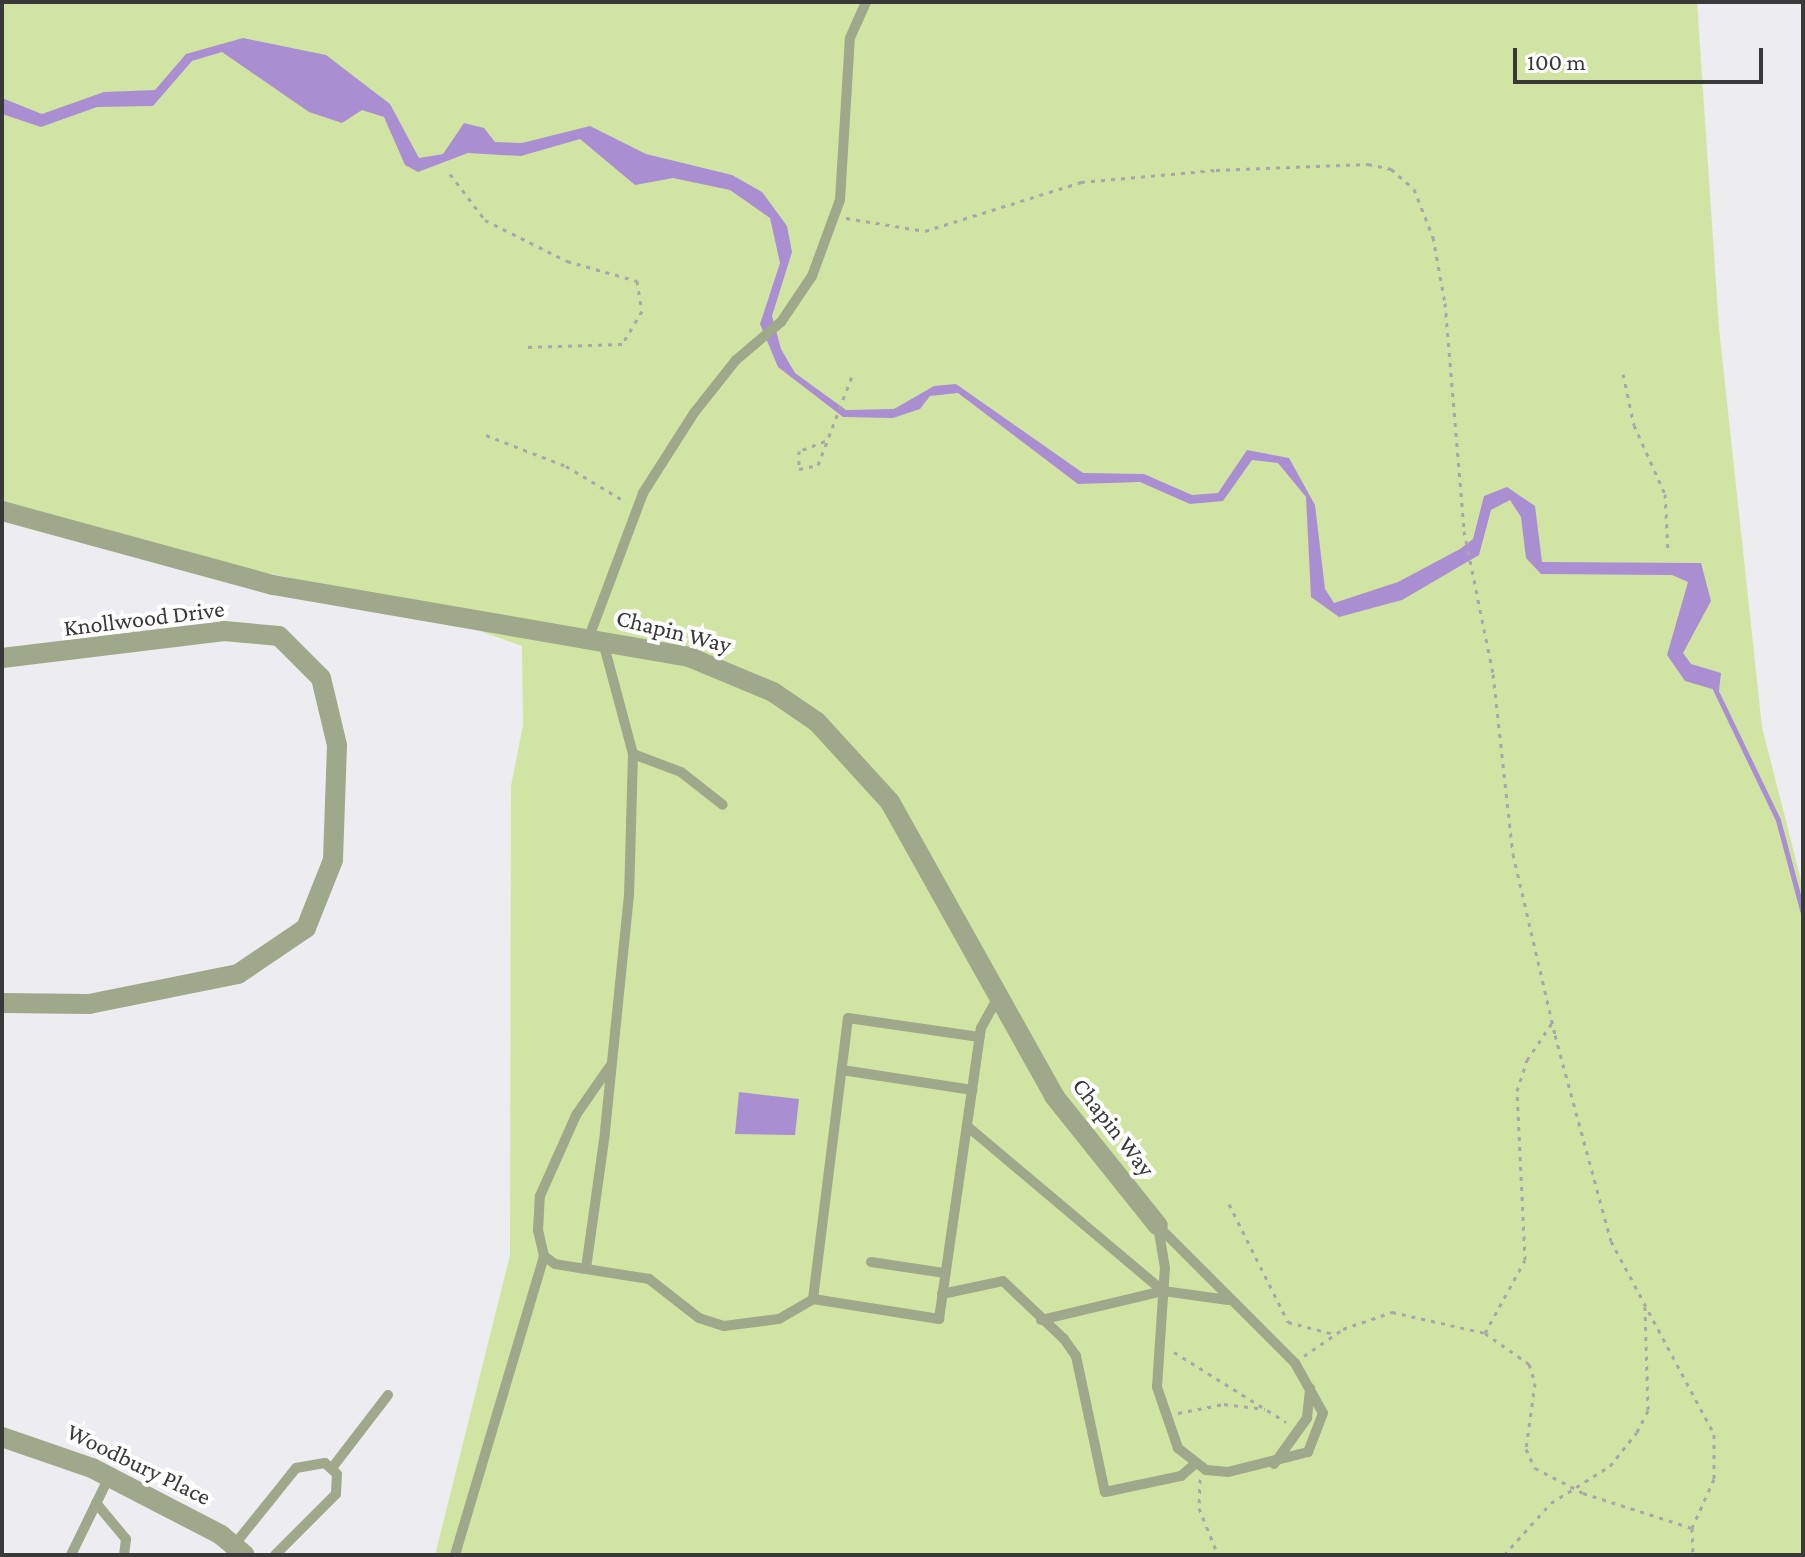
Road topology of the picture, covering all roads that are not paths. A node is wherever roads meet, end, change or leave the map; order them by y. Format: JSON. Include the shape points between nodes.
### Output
{"nodes":[{"id":1,"x":866,"y":2,"type":"edge"},
{"id":2,"x":2,"y":511,"type":"edge"},
{"id":3,"x":596,"y":638,"type":"junction"},
{"id":4,"x":2,"y":658,"type":"edge"},
{"id":5,"x":633,"y":754,"type":"junction"},
{"id":6,"x":723,"y":805,"type":"dead end"},
{"id":7,"x":1000,"y":994,"type":"junction"},
{"id":8,"x":2,"y":1003,"type":"edge"},
{"id":9,"x":980,"y":1037,"type":"junction"},
{"id":10,"x":610,"y":1066,"type":"junction"},
{"id":11,"x":842,"y":1070,"type":"junction"},
{"id":12,"x":972,"y":1090,"type":"junction"},
{"id":13,"x":967,"y":1126,"type":"junction"},
{"id":14,"x":1158,"y":1226,"type":"junction"},
{"id":15,"x":544,"y":1256,"type":"junction"},
{"id":16,"x":871,"y":1262,"type":"dead end"},
{"id":17,"x":586,"y":1269,"type":"junction"},
{"id":18,"x":945,"y":1273,"type":"junction"},
{"id":19,"x":1163,"y":1291,"type":"junction"},
{"id":20,"x":942,"y":1294,"type":"junction"},
{"id":21,"x":813,"y":1299,"type":"junction"},
{"id":22,"x":1243,"y":1309,"type":"junction"},
{"id":23,"x":1041,"y":1320,"type":"junction"},
{"id":24,"x":1310,"y":1387,"type":"junction"},
{"id":25,"x":388,"y":1395,"type":"dead end"},
{"id":26,"x":2,"y":1437,"type":"edge"},
{"id":27,"x":1195,"y":1464,"type":"junction"},
{"id":28,"x":1272,"y":1465,"type":"junction"},
{"id":29,"x":332,"y":1468,"type":"junction"},
{"id":30,"x":109,"y":1477,"type":"junction"},
{"id":31,"x":96,"y":1503,"type":"junction"},
{"id":32,"x":240,"y":1550,"type":"edge"},
{"id":33,"x":71,"y":1555,"type":"edge"},
{"id":34,"x":124,"y":1555,"type":"edge"},
{"id":35,"x":275,"y":1555,"type":"edge"},
{"id":36,"x":455,"y":1555,"type":"edge"}],
"edges":[{"from":1,"to":3,"type":"lane","via":[[850,38],[835,214],[812,276],[781,322],[756,340],[694,413],[636,508]]},
{"from":2,"to":3,"type":"street","name":"Chapin Way","via":[[273,585]]},
{"from":3,"to":5,"type":"lane"},
{"from":3,"to":7,"type":"street","name":"Chapin Way","via":[[730,671],[817,722],[890,802]]},
{"from":4,"to":8,"type":"street","name":"Knollwood Drive","via":[[224,631],[279,636],[321,678],[337,745],[333,860],[306,928],[238,974],[89,1004]]},
{"from":5,"to":6,"type":"lane","via":[[681,772]]},
{"from":5,"to":10,"type":"lane","via":[[629,895]]},
{"from":7,"to":9,"type":"lane"},
{"from":7,"to":14,"type":"street","name":"Chapin Way","via":[[1054,1096]]},
{"from":9,"to":11,"type":"lane","via":[[848,1018]]},
{"from":9,"to":12,"type":"lane"},
{"from":10,"to":15,"type":"lane","via":[[547,1173],[538,1231]]},
{"from":10,"to":17,"type":"lane"},
{"from":11,"to":12,"type":"lane"},
{"from":11,"to":21,"type":"lane"},
{"from":12,"to":13,"type":"lane"},
{"from":13,"to":18,"type":"lane"},
{"from":13,"to":19,"type":"lane"},
{"from":14,"to":19,"type":"lane"},
{"from":14,"to":22,"type":"lane"},
{"from":15,"to":17,"type":"lane"},
{"from":15,"to":36,"type":"lane"},
{"from":16,"to":18,"type":"lane"},
{"from":17,"to":21,"type":"lane","via":[[649,1279],[699,1318],[724,1326],[779,1319]]},
{"from":18,"to":20,"type":"lane"},
{"from":19,"to":22,"type":"lane","via":[[1212,1294]]},
{"from":19,"to":23,"type":"lane"},
{"from":19,"to":27,"type":"lane","via":[[1157,1348],[1163,1417]]},
{"from":20,"to":21,"type":"lane","via":[[939,1319]]},
{"from":20,"to":23,"type":"lane","via":[[1003,1281]]},
{"from":22,"to":24,"type":"lane","via":[[1295,1363]]},
{"from":23,"to":27,"type":"lane","via":[[1076,1356],[1105,1492],[1181,1476]]},
{"from":24,"to":28,"type":"lane","via":[[1301,1432]]},
{"from":24,"to":28,"type":"lane","via":[[1323,1413],[1316,1442],[1292,1461]]},
{"from":25,"to":29,"type":"lane"},
{"from":26,"to":30,"type":"street","name":"Woodbury Place","via":[[49,1448]]},
{"from":27,"to":28,"type":"lane","via":[[1206,1470]]},
{"from":29,"to":32,"type":"lane","via":[[314,1461],[296,1468]]},
{"from":29,"to":35,"type":"lane","via":[[336,1494]]},
{"from":30,"to":31,"type":"lane"},
{"from":30,"to":32,"type":"street","name":"Woodbury Place"},
{"from":31,"to":33,"type":"lane"},
{"from":31,"to":34,"type":"lane","via":[[126,1539]]}]}
